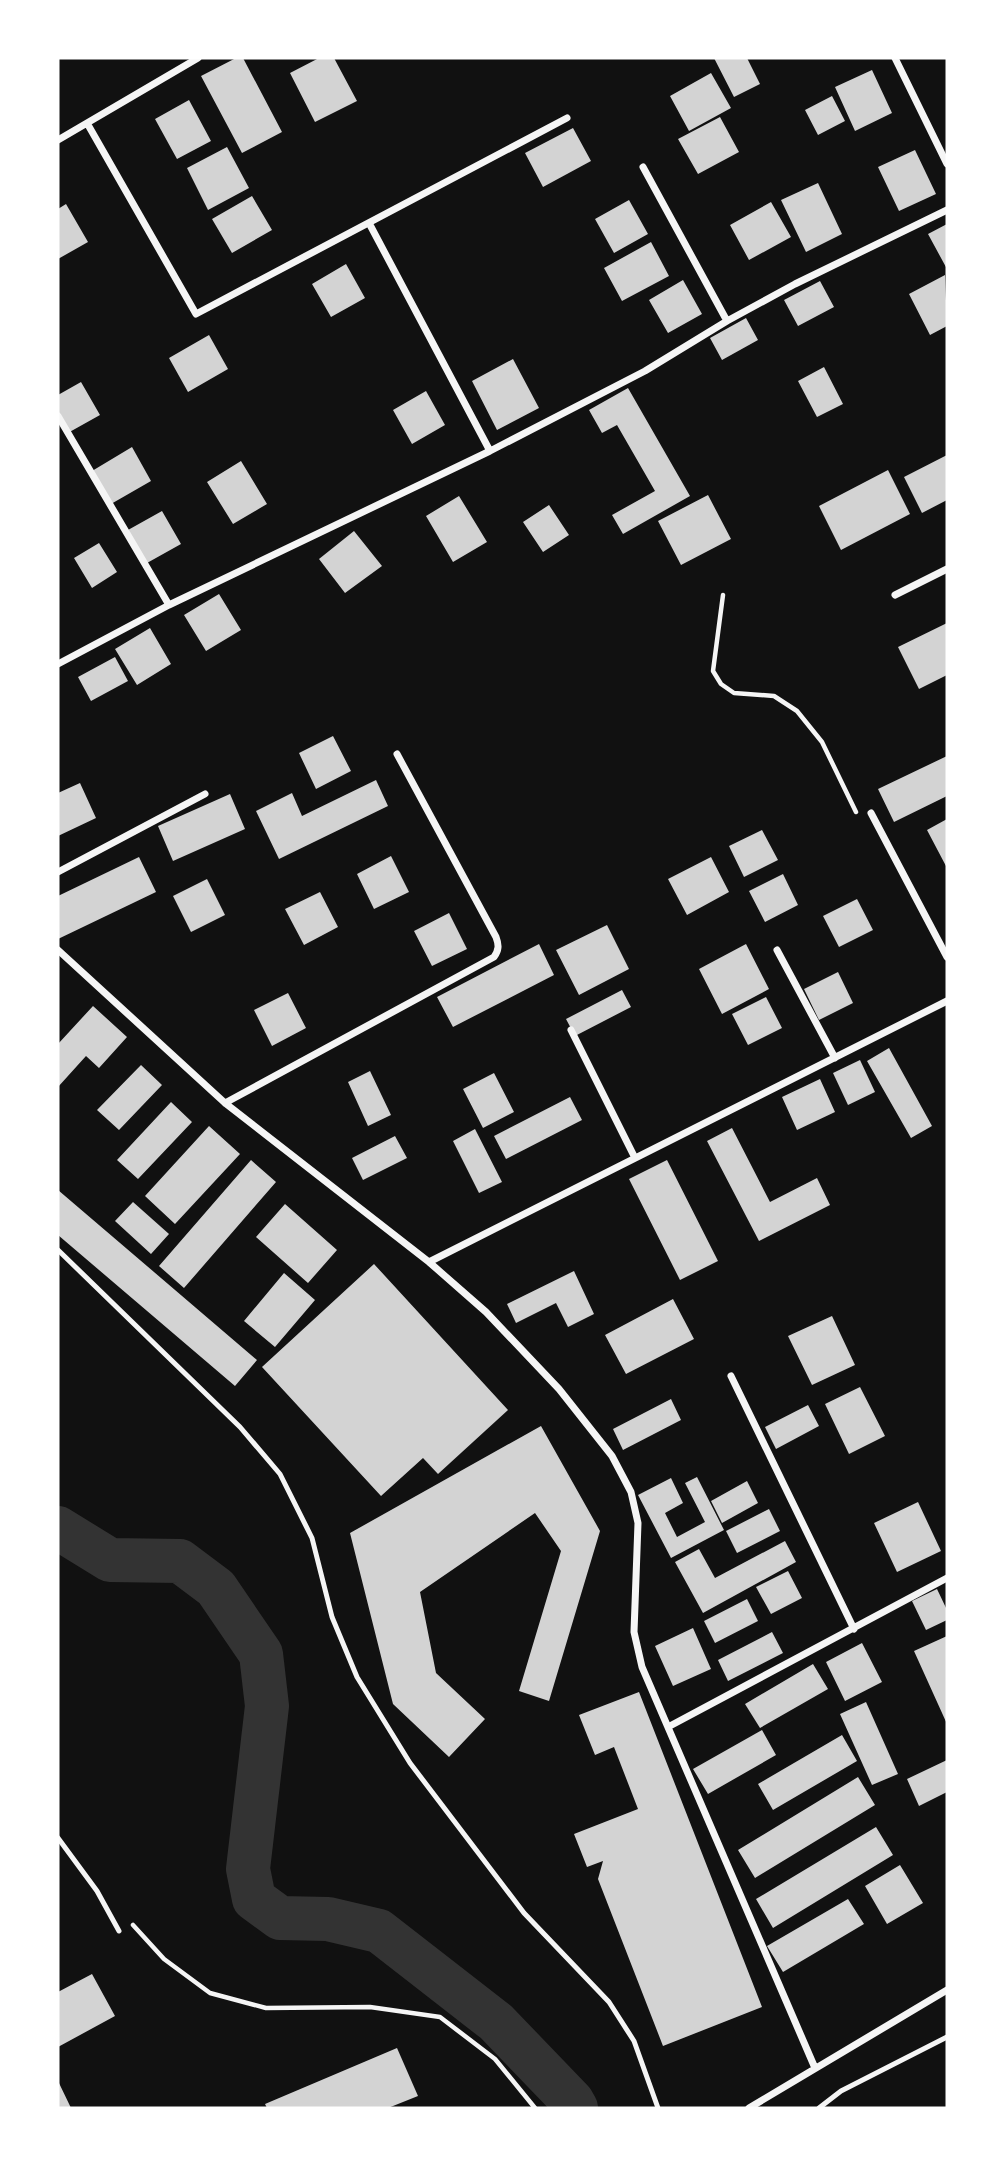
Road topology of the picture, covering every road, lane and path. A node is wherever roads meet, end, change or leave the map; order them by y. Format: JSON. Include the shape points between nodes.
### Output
{"nodes":[{"id":1,"x":198,"y":58,"type":"edge"},
{"id":2,"x":895,"y":58,"type":"edge"},
{"id":3,"x":567,"y":118,"type":"dead end"},
{"id":4,"x":87,"y":123,"type":"junction"},
{"id":5,"x":58,"y":140,"type":"edge"},
{"id":6,"x":947,"y":164,"type":"edge"},
{"id":7,"x":643,"y":167,"type":"dead end"},
{"id":8,"x":947,"y":210,"type":"edge"},
{"id":9,"x":369,"y":223,"type":"junction"},
{"id":10,"x":727,"y":321,"type":"junction"},
{"id":11,"x":58,"y":416,"type":"edge"},
{"id":12,"x":490,"y":451,"type":"junction"},
{"id":13,"x":947,"y":569,"type":"edge"},
{"id":14,"x":723,"y":595,"type":"dead end"},
{"id":15,"x":895,"y":595,"type":"dead end"},
{"id":16,"x":169,"y":606,"type":"junction"},
{"id":17,"x":58,"y":664,"type":"edge"},
{"id":18,"x":397,"y":754,"type":"dead end"},
{"id":19,"x":205,"y":794,"type":"dead end"},
{"id":20,"x":871,"y":813,"type":"joint"},
{"id":21,"x":58,"y":872,"type":"edge"},
{"id":22,"x":58,"y":950,"type":"edge"},
{"id":23,"x":777,"y":950,"type":"dead end"},
{"id":24,"x":947,"y":957,"type":"edge"},
{"id":25,"x":947,"y":1002,"type":"edge"},
{"id":26,"x":571,"y":1030,"type":"dead end"},
{"id":27,"x":835,"y":1058,"type":"junction"},
{"id":28,"x":225,"y":1103,"type":"junction"},
{"id":29,"x":635,"y":1158,"type":"junction"},
{"id":30,"x":58,"y":1250,"type":"edge"},
{"id":31,"x":429,"y":1262,"type":"junction"},
{"id":32,"x":731,"y":1376,"type":"dead end"},
{"id":33,"x":947,"y":1578,"type":"edge"},
{"id":34,"x":854,"y":1629,"type":"junction"},
{"id":35,"x":668,"y":1727,"type":"junction"},
{"id":36,"x":58,"y":1838,"type":"edge"},
{"id":37,"x":125,"y":1916,"type":"dead end"},
{"id":38,"x":119,"y":1931,"type":"dead end"},
{"id":39,"x":947,"y":1990,"type":"edge"},
{"id":40,"x":947,"y":2037,"type":"edge"},
{"id":41,"x":815,"y":2068,"type":"junction"},
{"id":42,"x":535,"y":2108,"type":"edge"},
{"id":43,"x":658,"y":2108,"type":"edge"},
{"id":44,"x":749,"y":2108,"type":"edge"},
{"id":45,"x":819,"y":2108,"type":"edge"}],
"edges":[{"from":1,"to":4,"type":"street"},
{"from":2,"to":6,"type":"street"},
{"from":3,"to":9,"type":"street"},
{"from":4,"to":5,"type":"street"},
{"from":4,"to":9,"type":"street","via":[[196,314]]},
{"from":7,"to":10,"type":"street"},
{"from":8,"to":10,"type":"street"},
{"from":9,"to":12,"type":"street"},
{"from":10,"to":12,"type":"street","via":[[645,372]]},
{"from":11,"to":16,"type":"street"},
{"from":12,"to":16,"type":"street"},
{"from":13,"to":15,"type":"street"},
{"from":14,"to":20,"type":"path","via":[[713,671],[721,684],[734,693],[774,696],[797,711],[822,742],[857,813]]},
{"from":16,"to":17,"type":"street"},
{"from":18,"to":28,"type":"street","via":[[499,943],[496,953]]},
{"from":19,"to":21,"type":"street"},
{"from":20,"to":24,"type":"street"},
{"from":22,"to":28,"type":"street"},
{"from":23,"to":27,"type":"street"},
{"from":25,"to":27,"type":"street"},
{"from":26,"to":29,"type":"street"},
{"from":27,"to":29,"type":"street"},
{"from":28,"to":31,"type":"street"},
{"from":29,"to":31,"type":"street"},
{"from":30,"to":43,"type":"lane","via":[[240,1427],[279,1474],[312,1538],[332,1617],[357,1677],[410,1763],[524,1913],[609,2002],[634,2041]]},
{"from":31,"to":35,"type":"street","via":[[486,1312],[559,1389],[619,1468],[631,1492],[638,1523],[634,1632],[642,1667]]},
{"from":32,"to":34,"type":"street"},
{"from":33,"to":34,"type":"street"},
{"from":34,"to":35,"type":"street"},
{"from":35,"to":41,"type":"street"},
{"from":36,"to":38,"type":"lane","via":[[97,1891]]},
{"from":37,"to":42,"type":"path","via":[[164,1959],[210,1993],[266,2008],[370,2007],[440,2017],[495,2059]]},
{"from":39,"to":41,"type":"street"},
{"from":40,"to":45,"type":"lane","via":[[841,2091]]},
{"from":41,"to":44,"type":"street"}]}
